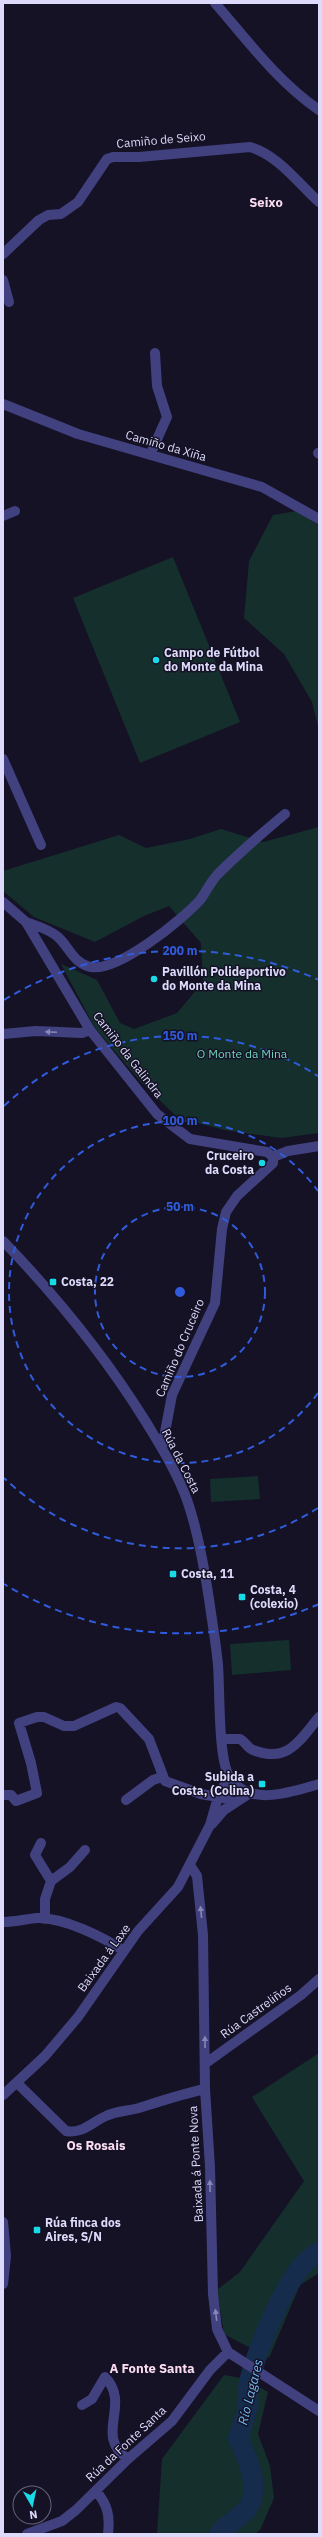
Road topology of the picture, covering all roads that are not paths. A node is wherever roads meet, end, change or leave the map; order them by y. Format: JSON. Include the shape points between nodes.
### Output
{"nodes":[{"id":1,"x":215,"y":3,"type":"edge"},
{"id":2,"x":319,"y":110,"type":"edge"},
{"id":3,"x":319,"y":202,"type":"edge"},
{"id":4,"x":3,"y":254,"type":"edge"},
{"id":5,"x":3,"y":280,"type":"edge"},
{"id":6,"x":9,"y":302,"type":"dead end"},
{"id":7,"x":154,"y":353,"type":"dead end"},
{"id":8,"x":3,"y":404,"type":"edge"},
{"id":9,"x":150,"y":455,"type":"junction"},
{"id":10,"x":15,"y":511,"type":"dead end"},
{"id":11,"x":3,"y":516,"type":"edge"},
{"id":12,"x":319,"y":519,"type":"edge"},
{"id":13,"x":3,"y":759,"type":"edge"},
{"id":14,"x":285,"y":814,"type":"dead end"},
{"id":15,"x":41,"y":845,"type":"dead end"},
{"id":16,"x":3,"y":902,"type":"edge"},
{"id":17,"x":26,"y":922,"type":"junction"},
{"id":18,"x":90,"y":1030,"type":"junction"},
{"id":19,"x":3,"y":1034,"type":"edge"},
{"id":20,"x":319,"y":1146,"type":"edge"},
{"id":21,"x":273,"y":1157,"type":"junction"},
{"id":22,"x":3,"y":1240,"type":"edge"},
{"id":23,"x":162,"y":1448,"type":"junction"},
{"id":24,"x":319,"y":1717,"type":"edge"},
{"id":25,"x":222,"y":1739,"type":"junction"},
{"id":26,"x":229,"y":1776,"type":"junction"},
{"id":27,"x":162,"y":1777,"type":"junction"},
{"id":28,"x":319,"y":1784,"type":"edge"},
{"id":29,"x":236,"y":1786,"type":"junction"},
{"id":30,"x":250,"y":1793,"type":"junction"},
{"id":31,"x":3,"y":1795,"type":"edge"},
{"id":32,"x":218,"y":1797,"type":"junction"},
{"id":33,"x":229,"y":1799,"type":"junction"},
{"id":34,"x":126,"y":1800,"type":"dead end"},
{"id":35,"x":224,"y":1810,"type":"junction"},
{"id":36,"x":210,"y":1825,"type":"junction"},
{"id":37,"x":41,"y":1843,"type":"dead end"},
{"id":38,"x":84,"y":1850,"type":"dead end"},
{"id":39,"x":190,"y":1865,"type":"junction"},
{"id":40,"x":50,"y":1881,"type":"junction"},
{"id":41,"x":45,"y":1919,"type":"junction"},
{"id":42,"x":3,"y":1922,"type":"edge"},
{"id":43,"x":124,"y":1951,"type":"junction"},
{"id":44,"x":319,"y":1979,"type":"edge"},
{"id":45,"x":206,"y":2063,"type":"junction"},
{"id":46,"x":17,"y":2083,"type":"junction"},
{"id":47,"x":205,"y":2089,"type":"junction"},
{"id":48,"x":3,"y":2095,"type":"edge"},
{"id":49,"x":3,"y":2222,"type":"edge"},
{"id":50,"x":3,"y":2284,"type":"edge"},
{"id":51,"x":228,"y":2352,"type":"junction"},
{"id":52,"x":82,"y":2405,"type":"dead end"},
{"id":53,"x":319,"y":2411,"type":"edge"},
{"id":54,"x":128,"y":2458,"type":"junction"},
{"id":55,"x":96,"y":2491,"type":"junction"},
{"id":56,"x":27,"y":2534,"type":"edge"},
{"id":57,"x":108,"y":2534,"type":"edge"}],
"edges":[{"from":1,"to":2,"type":"street","via":[[274,71],[301,98]]},
{"from":3,"to":4,"type":"street","name":"Camiño de Seixo","via":[[274,159],[263,151],[250,147],[139,157],[113,156],[107,159],[78,202],[61,214],[48,215],[39,220]]},
{"from":5,"to":6,"type":"street"},
{"from":7,"to":9,"type":"street","via":[[157,386],[167,418]]},
{"from":8,"to":9,"type":"street","name":"Camiño da Xiña","via":[[78,434]]},
{"from":9,"to":12,"type":"street","name":"Camiño da Xiña","via":[[262,487]]},
{"from":10,"to":11,"type":"street"},
{"from":13,"to":15,"type":"street"},
{"from":14,"to":17,"type":"street","name":"Camiño da Galindra","via":[[247,845],[215,877],[200,899],[176,925],[114,964],[100,968],[82,964],[71,956],[59,938],[44,928]]},
{"from":16,"to":17,"type":"street","name":"Camiño da Galindra"},
{"from":17,"to":18,"type":"street","name":"Camiño da Galindra"},
{"from":18,"to":19,"type":"street","one_way":true,"via":[[82,1033],[36,1031]]},
{"from":18,"to":21,"type":"street","name":"Camiño da Galindra","via":[[158,1114],[181,1133],[201,1142],[267,1152]]},
{"from":20,"to":21,"type":"street","via":[[288,1151]]},
{"from":21,"to":23,"type":"street","name":"Camiño do Cruceiro","via":[[273,1163],[237,1196],[226,1212],[214,1302],[172,1395]]},
{"from":22,"to":23,"type":"street","name":"Rúa da Costa","via":[[57,1298],[102,1356]]},
{"from":23,"to":25,"type":"street","name":"Rúa da Costa","via":[[187,1500],[199,1543],[218,1663]]},
{"from":24,"to":25,"type":"street","via":[[287,1752],[276,1754],[254,1751],[240,1739]]},
{"from":25,"to":26,"type":"street","name":"Rúa da Costa","via":[[223,1757]]},
{"from":26,"to":29,"type":"street","name":"Rúa da Costa"},
{"from":26,"to":32,"type":"street","name":"Baixada á Laxe"},
{"from":27,"to":31,"type":"street","via":[[149,1739],[120,1708],[116,1707],[74,1726],[64,1726],[44,1717],[19,1723],[37,1793],[16,1801],[11,1795]]},
{"from":27,"to":32,"type":"street","via":[[168,1784]]},
{"from":27,"to":34,"type":"street","via":[[153,1780]]},
{"from":28,"to":30,"type":"street","via":[[267,1795]]},
{"from":29,"to":30,"type":"street"},
{"from":29,"to":33,"type":"street","name":"Baixada á Laxe"},
{"from":30,"to":35,"type":"street","name":"Baixada á Laxe"},
{"from":32,"to":33,"type":"street"},
{"from":32,"to":36,"type":"street","name":"Baixada á Laxe"},
{"from":33,"to":35,"type":"street","name":"Baixada á Laxe"},
{"from":35,"to":36,"type":"street","name":"Baixada á Laxe"},
{"from":36,"to":39,"type":"street","name":"Baixada á Laxe"},
{"from":37,"to":40,"type":"street","via":[[35,1855]]},
{"from":38,"to":40,"type":"street","via":[[70,1867]]},
{"from":39,"to":43,"type":"street","name":"Baixada á Laxe","via":[[173,1893]]},
{"from":45,"to":39,"type":"street","name":"Baixada á Ponte Nova","one_way":true,"via":[[202,1911],[197,1876]]},
{"from":40,"to":41,"type":"street","via":[[44,1909]]},
{"from":41,"to":42,"type":"street"},
{"from":41,"to":43,"type":"street","via":[[104,1938]]},
{"from":43,"to":46,"type":"street","name":"Baixada á Laxe","via":[[78,2017],[45,2056]]},
{"from":44,"to":45,"type":"street","name":"Rúa Castreliños","via":[[301,1995]]},
{"from":45,"to":47,"type":"street","name":"Baixada á Ponte Nova"},
{"from":46,"to":47,"type":"street","via":[[66,2131],[72,2132],[82,2130],[106,2115]]},
{"from":46,"to":48,"type":"street","name":"Baixada á Laxe"},
{"from":51,"to":47,"type":"street","name":"Baixada á Ponte Nova","one_way":true,"via":[[217,2329],[213,2294]]},
{"from":49,"to":50,"type":"street","via":[[6,2256]]},
{"from":51,"to":53,"type":"street"},
{"from":51,"to":54,"type":"street","name":"Rúa da Fonte Santa","via":[[210,2370],[172,2421]]},
{"from":52,"to":54,"type":"street","via":[[92,2399],[105,2377],[112,2384],[117,2397],[112,2432],[115,2447]]},
{"from":54,"to":55,"type":"street","name":"Rúa da Fonte Santa"},
{"from":55,"to":56,"type":"street","name":"Rúa da Fonte Santa","via":[[62,2521]]},
{"from":55,"to":57,"type":"street","via":[[110,2518]]}]}
